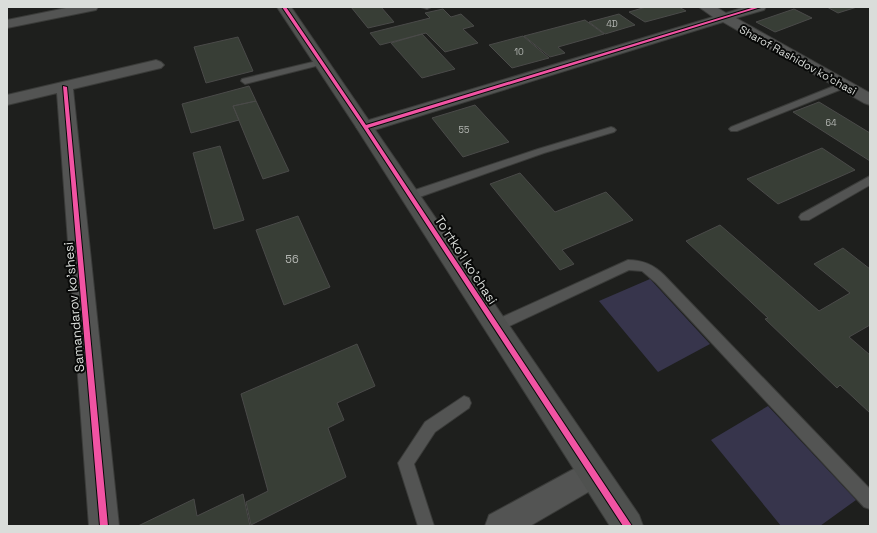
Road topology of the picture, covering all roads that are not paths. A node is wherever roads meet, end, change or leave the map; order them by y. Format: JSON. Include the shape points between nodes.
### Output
{"nodes":[{"id":1,"x":91,"y":7,"type":"edge"},
{"id":2,"x":284,"y":7,"type":"edge"},
{"id":3,"x":706,"y":7,"type":"edge"},
{"id":4,"x":759,"y":7,"type":"edge"},
{"id":5,"x":724,"y":18,"type":"junction"},
{"id":6,"x":7,"y":24,"type":"edge"},
{"id":7,"x":321,"y":62,"type":"junction"},
{"id":8,"x":156,"y":65,"type":"dead end"},
{"id":9,"x":245,"y":81,"type":"dead end"},
{"id":10,"x":844,"y":85,"type":"junction"},
{"id":11,"x":65,"y":87,"type":"junction"},
{"id":12,"x":7,"y":100,"type":"edge"},
{"id":13,"x":870,"y":100,"type":"edge"},
{"id":14,"x":365,"y":127,"type":"junction"},
{"id":15,"x":734,"y":129,"type":"dead end"},
{"id":16,"x":611,"y":130,"type":"dead end"},
{"id":17,"x":870,"y":180,"type":"edge"},
{"id":18,"x":410,"y":196,"type":"junction"},
{"id":19,"x":805,"y":217,"type":"dead end"},
{"id":20,"x":496,"y":326,"type":"junction"},
{"id":21,"x":464,"y":403,"type":"dead end"},
{"id":22,"x":592,"y":474,"type":"junction"},
{"id":23,"x":870,"y":501,"type":"edge"},
{"id":24,"x":104,"y":526,"type":"edge"},
{"id":25,"x":426,"y":526,"type":"edge"},
{"id":26,"x":500,"y":526,"type":"edge"},
{"id":27,"x":628,"y":526,"type":"edge"}],
"edges":[{"from":1,"to":6,"type":"street"},
{"from":2,"to":7,"type":"street","name":"To'rtko'l ko'chasi"},
{"from":3,"to":5,"type":"street","name":"Sharof Rashidov ko'chasi"},
{"from":4,"to":5,"type":"street"},
{"from":5,"to":10,"type":"street","name":"Sharof Rashidov ko'chasi"},
{"from":5,"to":14,"type":"street"},
{"from":7,"to":9,"type":"lane"},
{"from":7,"to":14,"type":"street","name":"To'rtko'l ko'chasi"},
{"from":8,"to":11,"type":"street"},
{"from":10,"to":13,"type":"street","name":"Sharof Rashidov ko'chasi"},
{"from":10,"to":15,"type":"lane"},
{"from":11,"to":12,"type":"street"},
{"from":11,"to":24,"type":"street","name":"Samandarov ko'shesi"},
{"from":14,"to":18,"type":"street","name":"To'rtko'l ko'chasi"},
{"from":16,"to":18,"type":"lane"},
{"from":17,"to":19,"type":"lane"},
{"from":18,"to":20,"type":"street","name":"To'rtko'l ko'chasi"},
{"from":20,"to":22,"type":"street","name":"To'rtko'l ko'chasi"},
{"from":20,"to":23,"type":"lane","via":[[628,265],[638,264],[648,268]]},
{"from":21,"to":25,"type":"lane","via":[[430,427],[406,463]]},
{"from":22,"to":26,"type":"street"},
{"from":22,"to":27,"type":"street","name":"To'rtko'l ko'chasi"}]}
